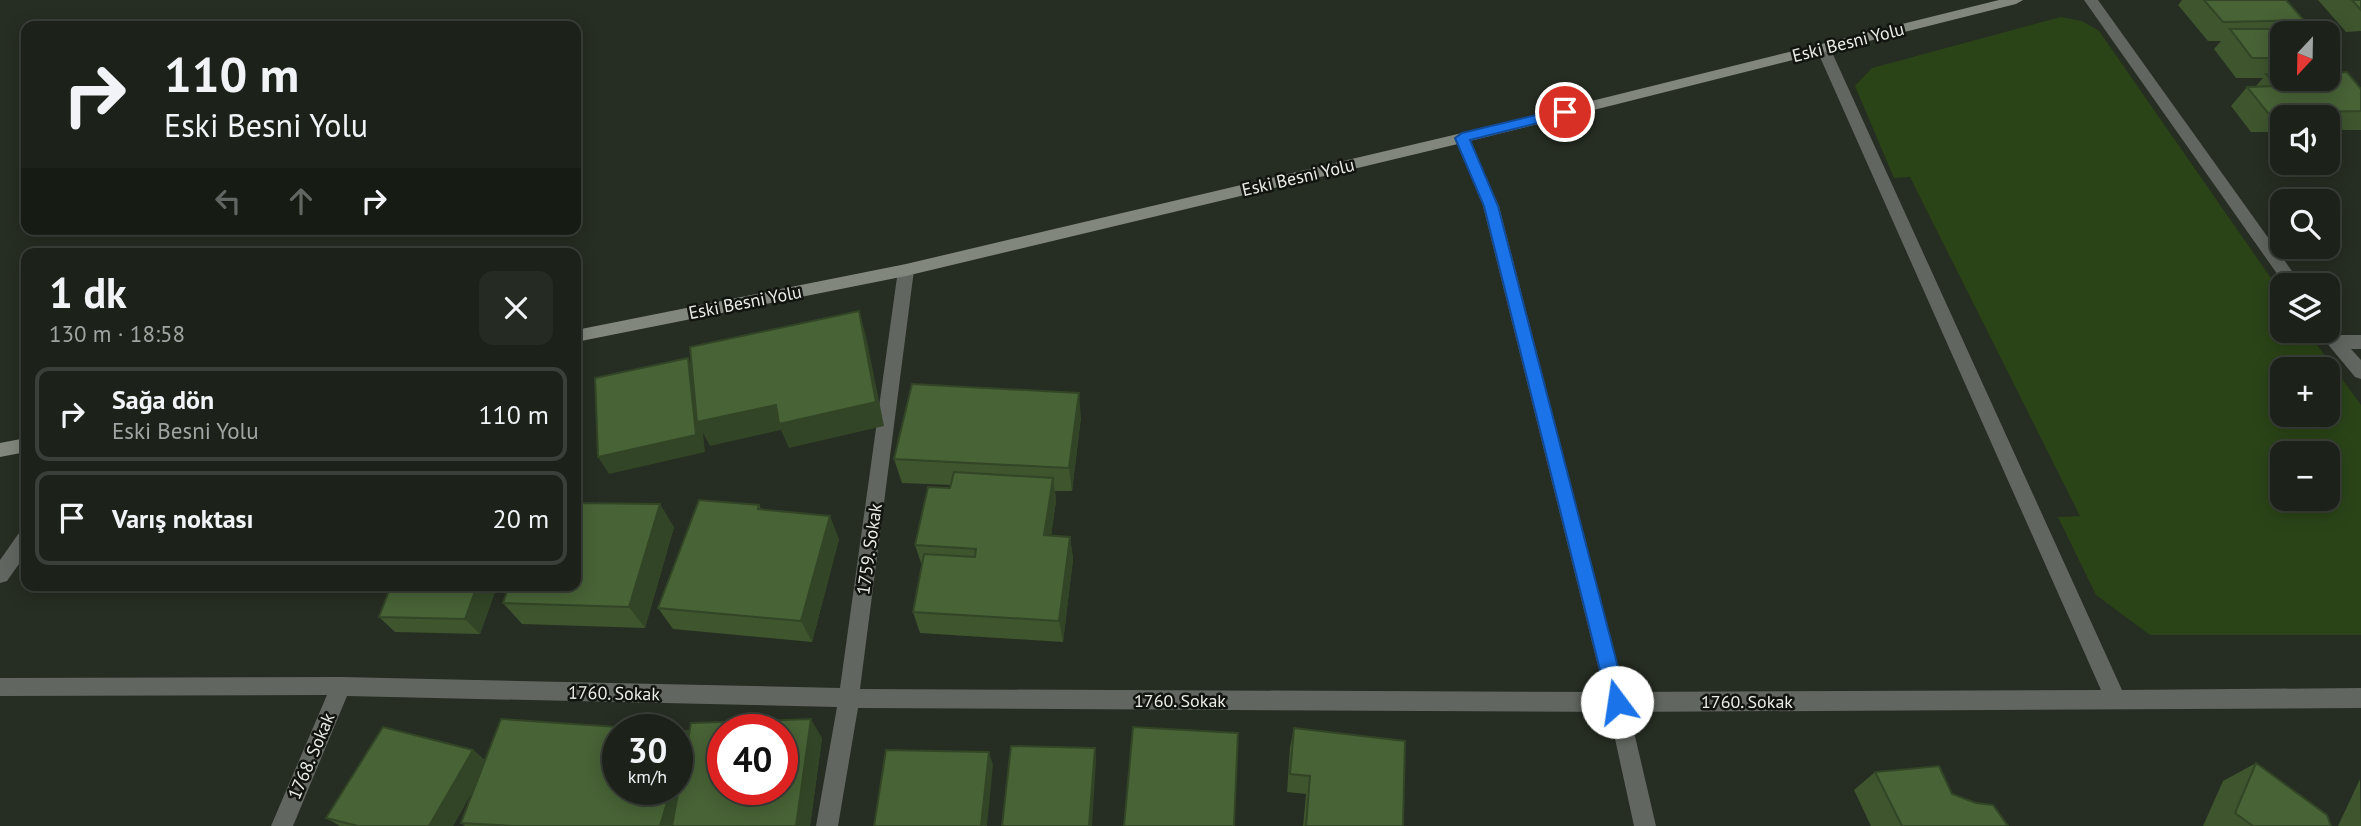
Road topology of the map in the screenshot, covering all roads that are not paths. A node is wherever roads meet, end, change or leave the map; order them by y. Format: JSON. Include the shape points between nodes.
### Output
{"nodes":[{"id":1,"x":2016,"y":0,"type":"edge"},
{"id":2,"x":2091,"y":0,"type":"edge"},
{"id":3,"x":1823,"y":48,"type":"junction"},
{"id":4,"x":1462,"y":138,"type":"junction"},
{"id":5,"x":906,"y":270,"type":"junction"},
{"id":6,"x":2285,"y":273,"type":"edge"},
{"id":7,"x":581,"y":335,"type":"edge"},
{"id":8,"x":2340,"y":338,"type":"edge"},
{"id":9,"x":2361,"y":342,"type":"edge"},
{"id":10,"x":2337,"y":343,"type":"edge"},
{"id":11,"x":2361,"y":372,"type":"edge"},
{"id":12,"x":21,"y":445,"type":"edge"},
{"id":13,"x":0,"y":450,"type":"edge"},
{"id":14,"x":21,"y":546,"type":"edge"},
{"id":15,"x":0,"y":575,"type":"edge"},
{"id":16,"x":0,"y":687,"type":"edge"},
{"id":17,"x":341,"y":687,"type":"junction"},
{"id":18,"x":849,"y":698,"type":"junction"},
{"id":19,"x":2361,"y":698,"type":"edge"},
{"id":20,"x":2116,"y":700,"type":"junction"},
{"id":21,"x":1617,"y":702,"type":"junction"},
{"id":22,"x":282,"y":826,"type":"edge"},
{"id":23,"x":827,"y":826,"type":"edge"},
{"id":24,"x":1645,"y":826,"type":"edge"}],
"edges":[{"from":1,"to":3,"type":"main road","name":"Eski Besni Yolu"},
{"from":2,"to":6,"type":"street"},
{"from":3,"to":4,"type":"main road","name":"Eski Besni Yolu"},
{"from":3,"to":20,"type":"street"},
{"from":4,"to":5,"type":"main road","name":"Eski Besni Yolu"},
{"from":4,"to":21,"type":"street","via":[[1491,206]]},
{"from":5,"to":7,"type":"main road","name":"Eski Besni Yolu"},
{"from":5,"to":18,"type":"street","name":"1759. Sokak"},
{"from":8,"to":9,"type":"street"},
{"from":10,"to":11,"type":"street"},
{"from":12,"to":13,"type":"main road"},
{"from":14,"to":15,"type":"street"},
{"from":16,"to":17,"type":"street","name":"1760. Sokak"},
{"from":17,"to":18,"type":"street","name":"1760. Sokak"},
{"from":17,"to":22,"type":"street","name":"1768. Sokak"},
{"from":18,"to":21,"type":"street","name":"1760. Sokak"},
{"from":18,"to":23,"type":"street","name":"1759. Sokak"},
{"from":19,"to":20,"type":"street","name":"1760. Sokak"},
{"from":20,"to":21,"type":"street","name":"1760. Sokak"},
{"from":21,"to":24,"type":"street"}]}
